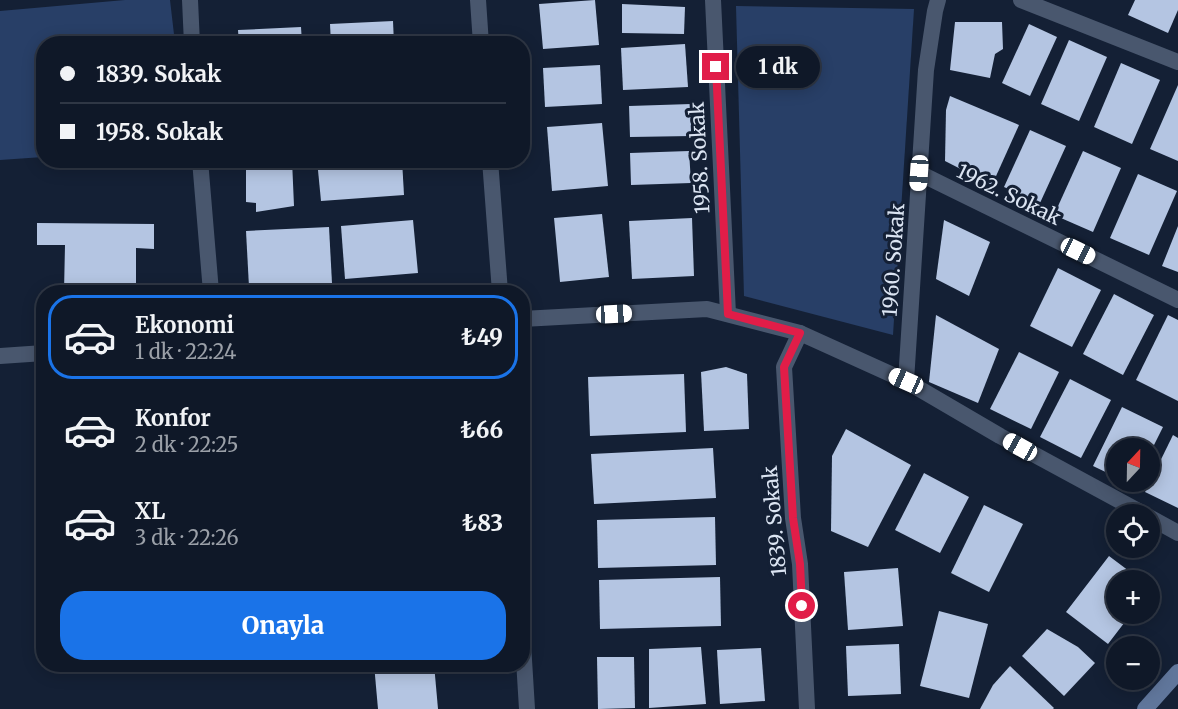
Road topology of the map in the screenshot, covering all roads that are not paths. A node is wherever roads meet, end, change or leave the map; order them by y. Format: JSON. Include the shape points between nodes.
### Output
{"nodes":[{"id":1,"x":190,"y":0,"type":"edge"},
{"id":2,"x":478,"y":0,"type":"edge"},
{"id":3,"x":713,"y":0,"type":"edge"},
{"id":4,"x":938,"y":0,"type":"edge"},
{"id":5,"x":1021,"y":0,"type":"edge"},
{"id":6,"x":192,"y":36,"type":"edge"},
{"id":7,"x":480,"y":36,"type":"edge"},
{"id":8,"x":1178,"y":62,"type":"edge"},
{"id":9,"x":201,"y":168,"type":"edge"},
{"id":10,"x":491,"y":168,"type":"edge"},
{"id":11,"x":919,"y":173,"type":"junction"},
{"id":12,"x":210,"y":285,"type":"edge"},
{"id":13,"x":499,"y":285,"type":"edge"},
{"id":14,"x":1178,"y":300,"type":"edge"},
{"id":15,"x":728,"y":314,"type":"junction"},
{"id":16,"x":530,"y":319,"type":"edge"},
{"id":17,"x":800,"y":333,"type":"junction"},
{"id":18,"x":36,"y":354,"type":"edge"},
{"id":19,"x":0,"y":356,"type":"edge"},
{"id":20,"x":906,"y":381,"type":"junction"},
{"id":21,"x":1126,"y":504,"type":"edge"},
{"id":22,"x":1160,"y":523,"type":"edge"},
{"id":23,"x":1178,"y":533,"type":"edge"},
{"id":24,"x":525,"y":672,"type":"edge"},
{"id":25,"x":1178,"y":672,"type":"edge"},
{"id":26,"x":527,"y":709,"type":"edge"},
{"id":27,"x":807,"y":709,"type":"edge"},
{"id":28,"x":1145,"y":709,"type":"edge"}],
"edges":[{"from":1,"to":6,"type":"street"},
{"from":2,"to":7,"type":"street"},
{"from":3,"to":15,"type":"street","name":"1958. Sokak"},
{"from":4,"to":11,"type":"street","name":"1960. Sokak","via":[[926,70]]},
{"from":5,"to":8,"type":"street"},
{"from":9,"to":12,"type":"street"},
{"from":10,"to":13,"type":"street"},
{"from":11,"to":14,"type":"street","name":"1962. Sokak"},
{"from":11,"to":20,"type":"street","name":"1960. Sokak"},
{"from":15,"to":16,"type":"street","via":[[707,309]]},
{"from":15,"to":17,"type":"street"},
{"from":17,"to":20,"type":"street"},
{"from":17,"to":27,"type":"street","name":"1839. Sokak","via":[[784,367]]},
{"from":18,"to":19,"type":"street"},
{"from":20,"to":21,"type":"street"},
{"from":22,"to":23,"type":"street"},
{"from":24,"to":26,"type":"street"},
{"from":25,"to":28,"type":"main road"}]}
